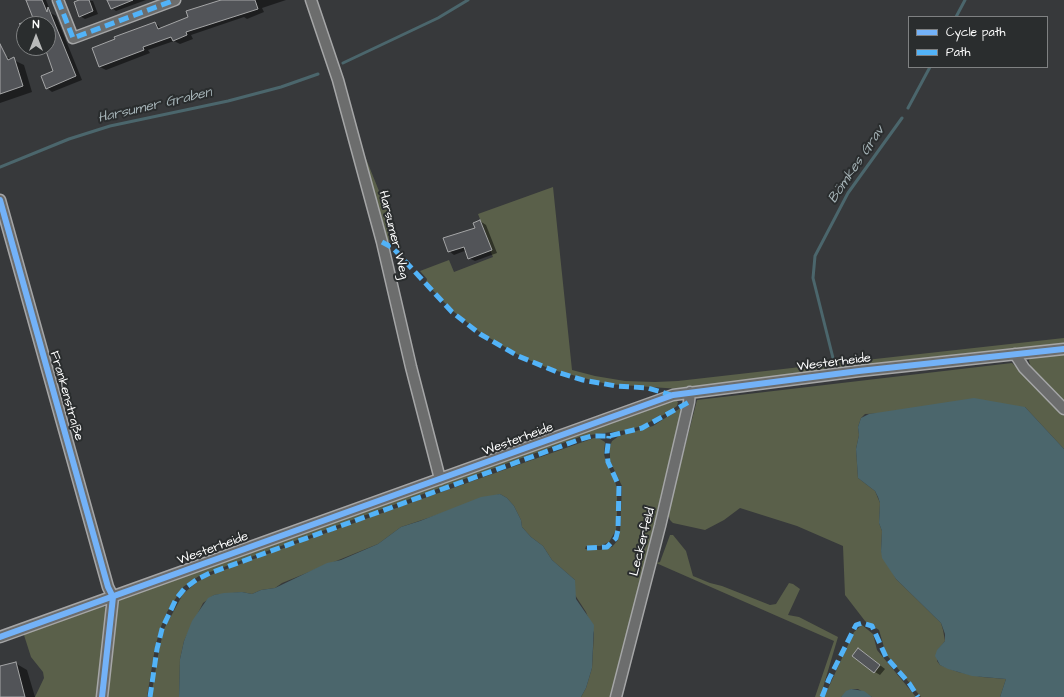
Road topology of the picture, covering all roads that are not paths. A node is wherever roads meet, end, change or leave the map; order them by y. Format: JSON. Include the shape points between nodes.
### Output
{"nodes":[{"id":1,"x":58,"y":0,"type":"edge"},
{"id":2,"x":175,"y":0,"type":"edge"},
{"id":3,"x":311,"y":0,"type":"edge"},
{"id":4,"x":0,"y":200,"type":"edge"},
{"id":5,"x":1064,"y":349,"type":"edge"},
{"id":6,"x":1015,"y":354,"type":"junction"},
{"id":7,"x":690,"y":392,"type":"junction"},
{"id":8,"x":1064,"y":409,"type":"edge"},
{"id":9,"x":440,"y":479,"type":"junction"},
{"id":10,"x":113,"y":597,"type":"junction"},
{"id":11,"x":0,"y":637,"type":"edge"},
{"id":12,"x":102,"y":697,"type":"edge"},
{"id":13,"x":616,"y":697,"type":"edge"}],
"edges":[{"from":1,"to":2,"type":"street","via":[[73,38]]},
{"from":3,"to":9,"type":"street","name":"Harsumer Weg","via":[[338,80],[382,242]]},
{"from":4,"to":10,"type":"street","name":"Frankenstraße","via":[[108,587]]},
{"from":5,"to":6,"type":"street","name":"Westerheide"},
{"from":6,"to":7,"type":"street","name":"Westerheide"},
{"from":6,"to":8,"type":"street","via":[[1024,368]]},
{"from":7,"to":9,"type":"street","name":"Westerheide","via":[[673,395]]},
{"from":7,"to":13,"type":"street","name":"Leckerfeld","via":[[660,526]]},
{"from":9,"to":10,"type":"street","name":"Westerheide"},
{"from":10,"to":11,"type":"street","name":"Westerheide"},
{"from":10,"to":12,"type":"street"}]}
